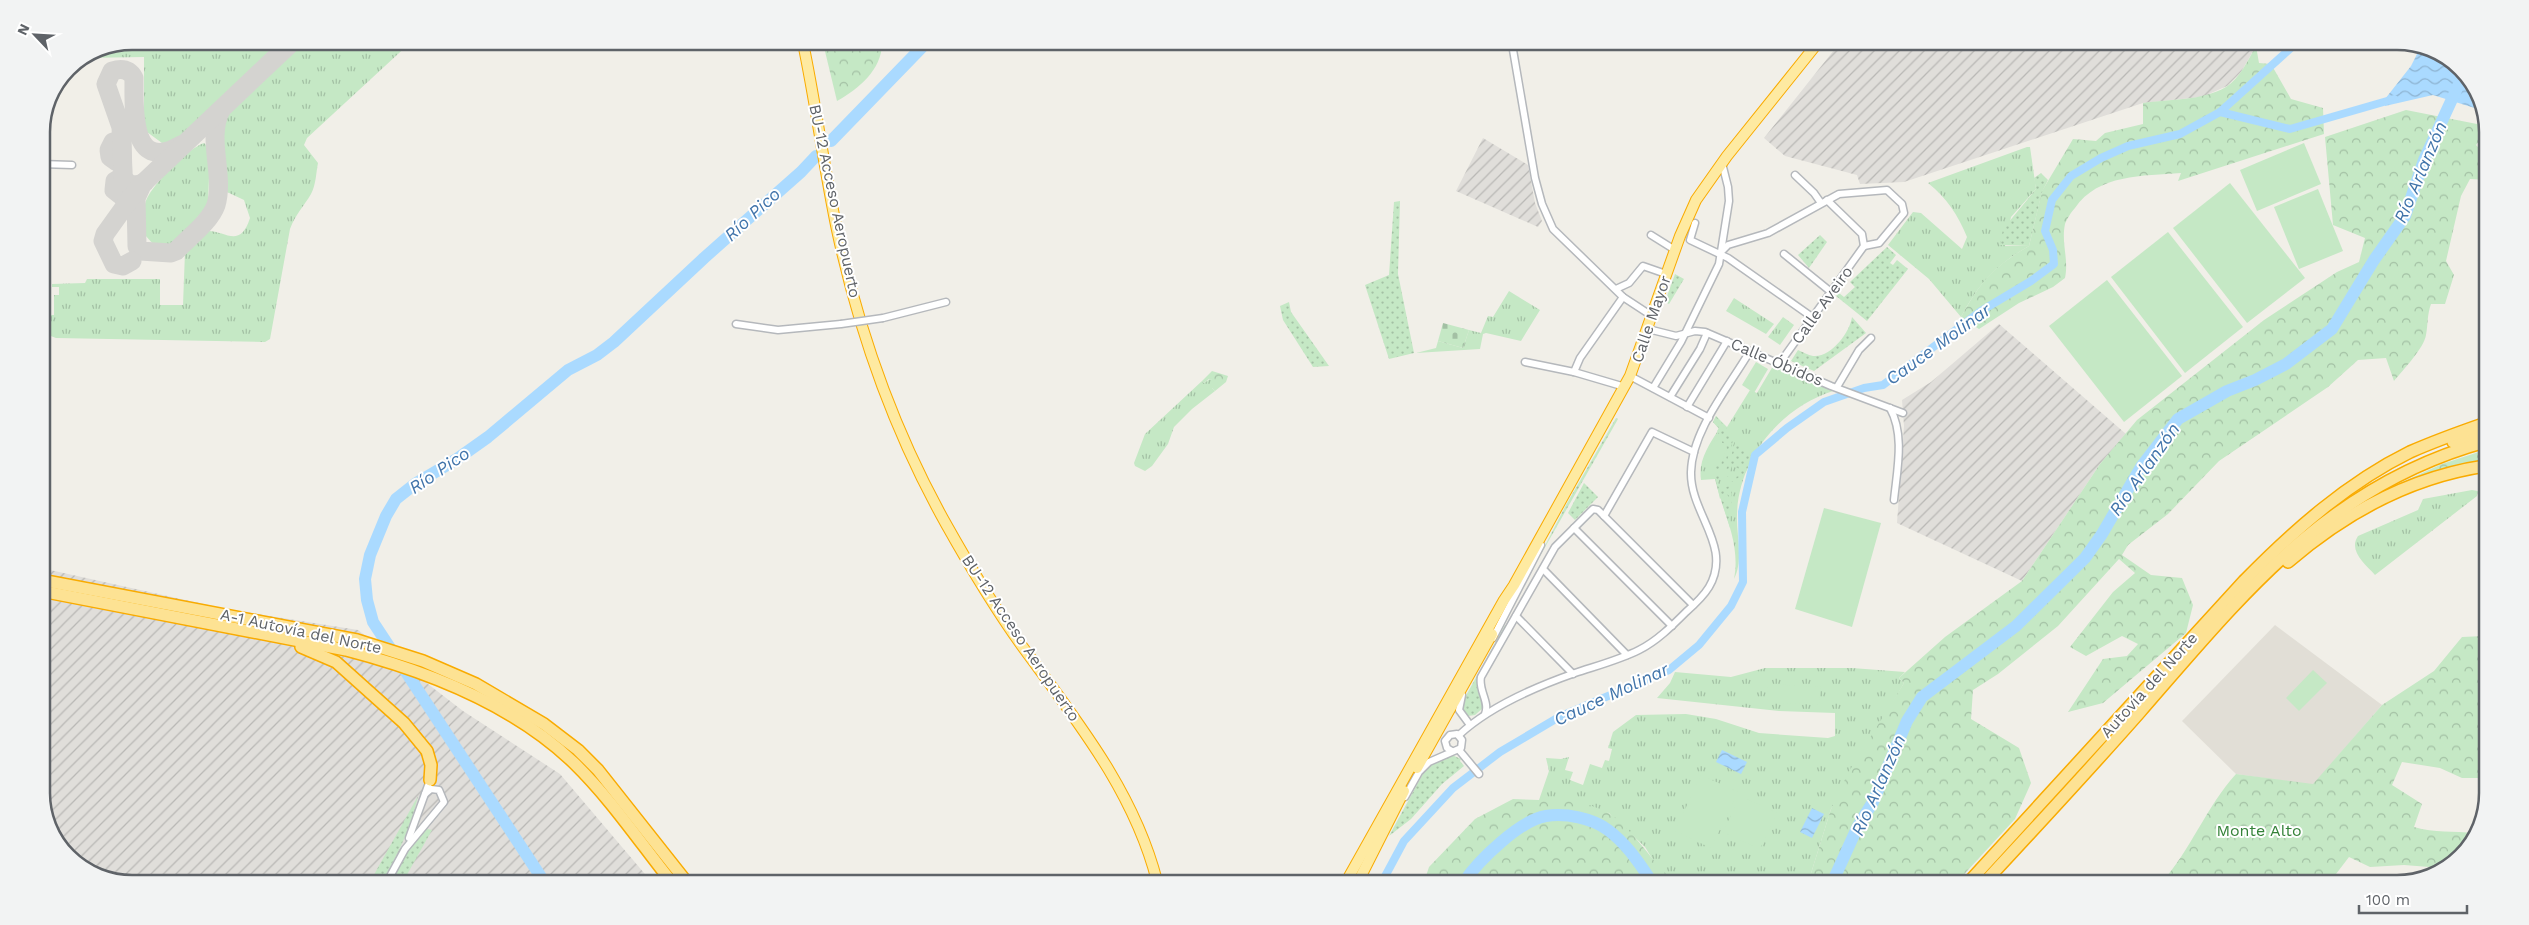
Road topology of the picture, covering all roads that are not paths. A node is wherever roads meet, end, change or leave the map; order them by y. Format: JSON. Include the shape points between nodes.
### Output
{"nodes":[{"id":1,"x":804,"y":50,"type":"edge"},
{"id":2,"x":1513,"y":50,"type":"edge"},
{"id":3,"x":1812,"y":50,"type":"edge"},
{"id":4,"x":50,"y":164,"type":"edge"},
{"id":5,"x":1722,"y":164,"type":"junction"},
{"id":6,"x":72,"y":165,"type":"dead end"},
{"id":7,"x":1796,"y":175,"type":"dead end"},
{"id":8,"x":1824,"y":201,"type":"junction"},
{"id":9,"x":1695,"y":223,"type":"dead end"},
{"id":10,"x":1650,"y":235,"type":"dead end"},
{"id":11,"x":1864,"y":246,"type":"junction"},
{"id":12,"x":1675,"y":250,"type":"junction"},
{"id":13,"x":1720,"y":253,"type":"junction"},
{"id":14,"x":1784,"y":254,"type":"dead end"},
{"id":15,"x":1666,"y":274,"type":"junction"},
{"id":16,"x":1616,"y":289,"type":"junction"},
{"id":17,"x":1831,"y":292,"type":"junction"},
{"id":18,"x":1623,"y":297,"type":"junction"},
{"id":19,"x":946,"y":302,"type":"dead end"},
{"id":20,"x":1652,"y":316,"type":"junction"},
{"id":21,"x":1812,"y":317,"type":"junction"},
{"id":22,"x":736,"y":324,"type":"dead end"},
{"id":23,"x":1648,"y":329,"type":"junction"},
{"id":24,"x":1707,"y":333,"type":"junction"},
{"id":25,"x":1685,"y":334,"type":"junction"},
{"id":26,"x":1871,"y":338,"type":"dead end"},
{"id":27,"x":1727,"y":341,"type":"junction"},
{"id":28,"x":1750,"y":351,"type":"junction"},
{"id":29,"x":1525,"y":362,"type":"dead end"},
{"id":30,"x":1779,"y":364,"type":"junction"},
{"id":31,"x":1574,"y":372,"type":"junction"},
{"id":32,"x":1630,"y":376,"type":"junction"},
{"id":33,"x":1625,"y":387,"type":"junction"},
{"id":34,"x":1837,"y":387,"type":"junction"},
{"id":35,"x":1653,"y":388,"type":"junction"},
{"id":36,"x":1670,"y":397,"type":"junction"},
{"id":37,"x":1687,"y":407,"type":"junction"},
{"id":38,"x":1890,"y":408,"type":"junction"},
{"id":39,"x":1903,"y":413,"type":"dead end"},
{"id":40,"x":1709,"y":418,"type":"junction"},
{"id":41,"x":2479,"y":426,"type":"edge"},
{"id":42,"x":2479,"y":435,"type":"edge"},
{"id":43,"x":2479,"y":444,"type":"edge"},
{"id":44,"x":1694,"y":452,"type":"junction"},
{"id":45,"x":2479,"y":467,"type":"edge"},
{"id":46,"x":2339,"y":497,"type":"junction"},
{"id":47,"x":1894,"y":500,"type":"dead end"},
{"id":48,"x":1604,"y":516,"type":"junction"},
{"id":49,"x":1574,"y":528,"type":"junction"},
{"id":50,"x":1544,"y":532,"type":"junction"},
{"id":51,"x":1543,"y":569,"type":"junction"},
{"id":52,"x":50,"y":582,"type":"edge"},
{"id":53,"x":1514,"y":585,"type":"junction"},
{"id":54,"x":50,"y":592,"type":"edge"},
{"id":55,"x":1693,"y":605,"type":"junction"},
{"id":56,"x":138,"y":609,"type":"junction"},
{"id":57,"x":1516,"y":616,"type":"junction"},
{"id":58,"x":1672,"y":626,"type":"junction"},
{"id":59,"x":1627,"y":655,"type":"junction"},
{"id":60,"x":1573,"y":674,"type":"junction"},
{"id":61,"x":2146,"y":705,"type":"junction"},
{"id":62,"x":1486,"y":706,"type":"junction"},
{"id":63,"x":1494,"y":710,"type":"junction"},
{"id":64,"x":1485,"y":714,"type":"junction"},
{"id":65,"x":1470,"y":725,"type":"junction"},
{"id":66,"x":1438,"y":731,"type":"junction"},
{"id":67,"x":1456,"y":735,"type":"junction"},
{"id":68,"x":1459,"y":750,"type":"junction"},
{"id":69,"x":1452,"y":751,"type":"junction"},
{"id":70,"x":1408,"y":770,"type":"junction"},
{"id":71,"x":1479,"y":774,"type":"dead end"},
{"id":72,"x":430,"y":780,"type":"joint"},
{"id":73,"x":425,"y":794,"type":"junction"},
{"id":74,"x":1394,"y":812,"type":"junction"},
{"id":75,"x":405,"y":849,"type":"junction"},
{"id":76,"x":391,"y":875,"type":"edge"},
{"id":77,"x":666,"y":875,"type":"edge"},
{"id":78,"x":681,"y":875,"type":"edge"},
{"id":79,"x":1155,"y":875,"type":"edge"},
{"id":80,"x":1350,"y":875,"type":"edge"},
{"id":81,"x":1362,"y":875,"type":"edge"},
{"id":82,"x":1975,"y":875,"type":"edge"},
{"id":83,"x":1991,"y":875,"type":"edge"}],
"edges":[{"from":1,"to":79,"type":"highway","name":"BU-12 Acceso Aeropuerto","via":[[844,262],[870,348],[900,429],[973,570],[1022,646],[1112,773],[1139,825]]},
{"from":2,"to":16,"type":"street","via":[[1542,204],[1553,229]]},
{"from":3,"to":5,"type":"highway","name":"Calle Mayor"},
{"from":4,"to":6,"type":"street"},
{"from":5,"to":12,"type":"highway","name":"Calle Mayor","via":[[1696,200]]},
{"from":5,"to":13,"type":"street","via":[[1729,201]]},
{"from":7,"to":8,"type":"street"},
{"from":8,"to":11,"type":"street","via":[[1862,234]]},
{"from":8,"to":11,"type":"street","via":[[1839,194],[1887,190],[1902,204],[1904,213],[1881,241],[1873,246]]},
{"from":8,"to":13,"type":"street","via":[[1768,233],[1728,245]]},
{"from":9,"to":13,"type":"street","via":[[1689,240]]},
{"from":10,"to":12,"type":"street"},
{"from":11,"to":17,"type":"street","name":"Calle Aveiro"},
{"from":12,"to":15,"type":"highway","name":"Calle Mayor"},
{"from":13,"to":21,"type":"street"},
{"from":13,"to":25,"type":"street","via":[[1718,266]]},
{"from":14,"to":17,"type":"street"},
{"from":15,"to":16,"type":"street","via":[[1643,266],[1629,283]]},
{"from":15,"to":20,"type":"highway","name":"Calle Mayor"},
{"from":16,"to":18,"type":"street"},
{"from":17,"to":21,"type":"street","name":"Calle Aveiro"},
{"from":18,"to":20,"type":"street"},
{"from":18,"to":31,"type":"street","via":[[1580,358]]},
{"from":19,"to":22,"type":"street","bridge":true,"via":[[883,318],[841,324],[778,330]]},
{"from":20,"to":23,"type":"highway","name":"Calle Mayor"},
{"from":21,"to":30,"type":"street","name":"Calle Aveiro"},
{"from":23,"to":25,"type":"street","name":"Calle Óbidos","via":[[1676,336]]},
{"from":23,"to":32,"type":"highway","name":"Calle Mayor"},
{"from":24,"to":25,"type":"street","name":"Calle Óbidos","via":[[1695,331]]},
{"from":24,"to":27,"type":"street","name":"Calle Óbidos"},
{"from":24,"to":36,"type":"street"},
{"from":25,"to":35,"type":"street"},
{"from":26,"to":34,"type":"street","via":[[1859,350]]},
{"from":27,"to":28,"type":"street","name":"Calle Óbidos"},
{"from":27,"to":37,"type":"street"},
{"from":28,"to":30,"type":"street","name":"Calle Óbidos"},
{"from":28,"to":40,"type":"street"},
{"from":29,"to":31,"type":"street"},
{"from":30,"to":34,"type":"street","name":"Calle Óbidos"},
{"from":31,"to":33,"type":"street"},
{"from":32,"to":33,"type":"highway","name":"Calle Mayor"},
{"from":32,"to":35,"type":"street"},
{"from":33,"to":50,"type":"highway","name":"Calle Mayor"},
{"from":34,"to":38,"type":"street","name":"Calle Óbidos"},
{"from":35,"to":36,"type":"street"},
{"from":36,"to":37,"type":"street"},
{"from":37,"to":40,"type":"street"},
{"from":38,"to":39,"type":"street","name":"Calle Óbidos"},
{"from":38,"to":47,"type":"street","via":[[1898,431]]},
{"from":40,"to":44,"type":"street"},
{"from":41,"to":46,"type":"highway","via":[[2410,452]]},
{"from":42,"to":46,"type":"highway","via":[[2436,448]]},
{"from":43,"to":61,"type":"highway","via":[[2425,463],[2382,483],[2307,535],[2220,622]]},
{"from":44,"to":48,"type":"street","via":[[1652,432]]},
{"from":44,"to":55,"type":"street","via":[[1693,489],[1714,542],[1717,560],[1708,588]]},
{"from":45,"to":61,"type":"highway","via":[[2425,480],[2381,499],[2340,523],[2252,594]]},
{"from":46,"to":82,"type":"highway","name":"Autovía del Norte","via":[[2290,536],[2244,581]]},
{"from":48,"to":49,"type":"street","via":[[1595,509]]},
{"from":48,"to":55,"type":"street"},
{"from":49,"to":51,"type":"street","via":[[1555,547]]},
{"from":49,"to":58,"type":"street"},
{"from":50,"to":53,"type":"highway","name":"Calle Mayor"},
{"from":50,"to":65,"type":"street","via":[[1535,558],[1460,699],[1459,710]]},
{"from":51,"to":57,"type":"street"},
{"from":51,"to":59,"type":"street"},
{"from":52,"to":78,"type":"highway","name":"A-1 Autovía del Norte","via":[[357,640],[404,654],[476,684],[523,710],[564,739],[598,770]]},
{"from":53,"to":66,"type":"highway","via":[[1483,651]]},
{"from":53,"to":70,"type":"highway"},
{"from":54,"to":56,"type":"highway","name":"A-1 Autovía del Norte"},
{"from":55,"to":58,"type":"street"},
{"from":56,"to":72,"type":"highway","via":[[166,620],[308,649],[336,662],[416,736],[429,758]]},
{"from":56,"to":77,"type":"highway","name":"A-1 Autovía del Norte","via":[[339,648],[388,661],[484,701],[550,742],[589,779]]},
{"from":57,"to":60,"type":"street"},
{"from":57,"to":62,"type":"street","via":[[1480,680]]},
{"from":58,"to":59,"type":"street","via":[[1648,645]]},
{"from":59,"to":60,"type":"street"},
{"from":60,"to":63,"type":"street"},
{"from":61,"to":83,"type":"highway","name":"Autovía del Norte"},
{"from":62,"to":63,"type":"street"},
{"from":62,"to":64,"type":"street"},
{"from":63,"to":64,"type":"street"},
{"from":64,"to":65,"type":"street"},
{"from":65,"to":67,"type":"street"},
{"from":66,"to":67,"type":"street"},
{"from":66,"to":70,"type":"street"},
{"from":66,"to":74,"type":"highway"},
{"from":67,"to":68,"type":"street","via":[[1463,742]]},
{"from":67,"to":69,"type":"street","via":[[1445,741]]},
{"from":68,"to":69,"type":"street"},
{"from":68,"to":71,"type":"street"},
{"from":69,"to":74,"type":"street","via":[[1424,766]]},
{"from":70,"to":80,"type":"highway"},
{"from":72,"to":73,"type":"street"},
{"from":73,"to":75,"type":"street"},
{"from":73,"to":75,"type":"street","via":[[431,789],[440,790],[444,802]]},
{"from":74,"to":81,"type":"highway"},
{"from":75,"to":76,"type":"street"}]}
